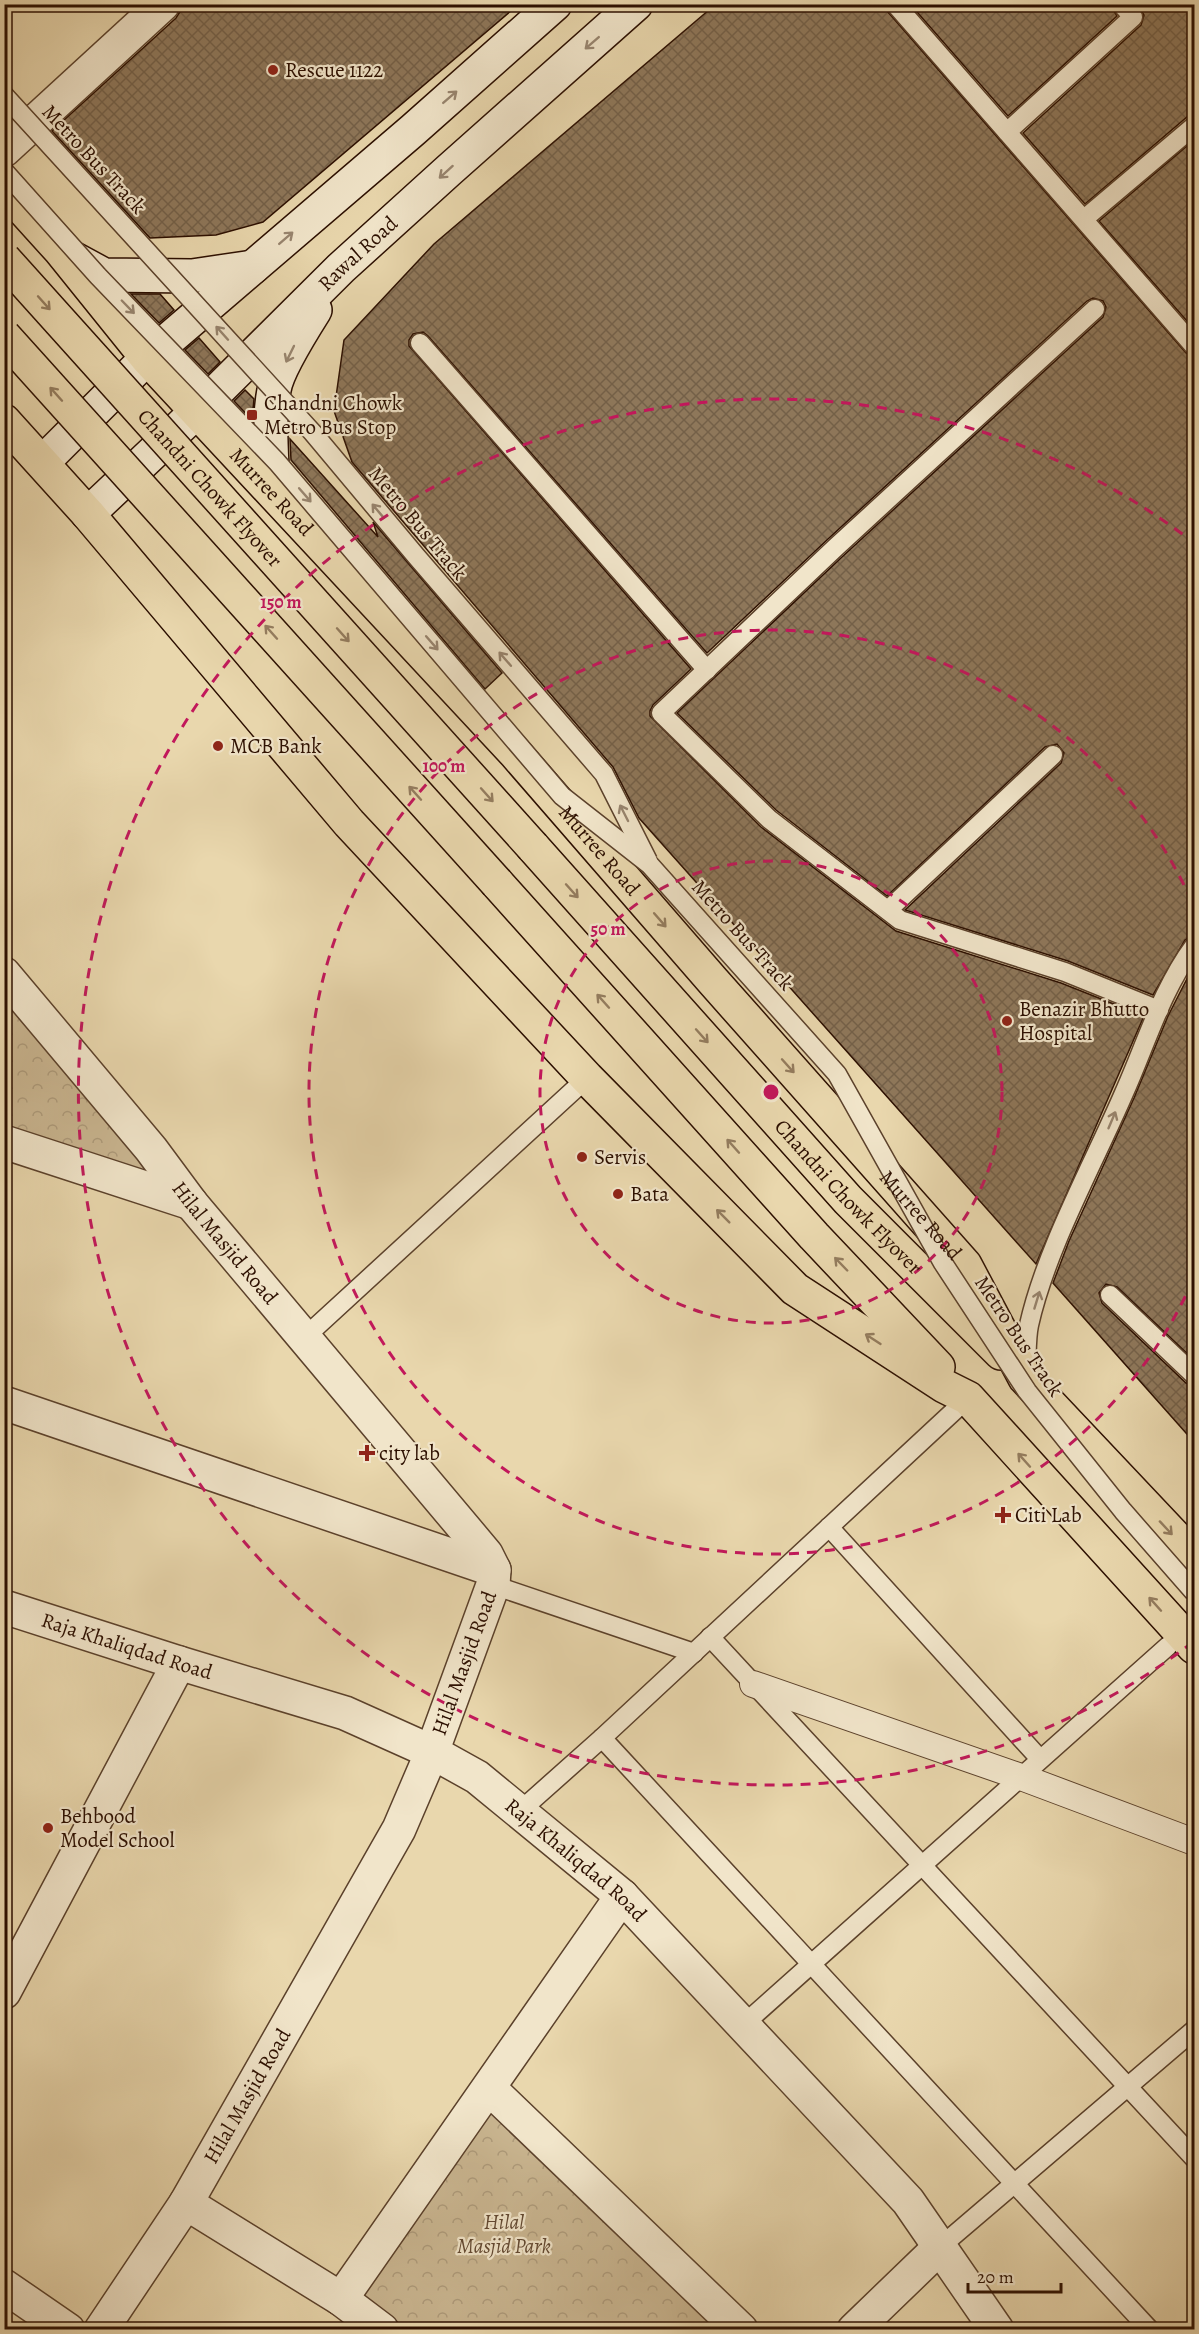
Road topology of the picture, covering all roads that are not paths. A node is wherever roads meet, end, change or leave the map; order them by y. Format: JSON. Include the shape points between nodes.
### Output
{"nodes":[{"id":1,"x":163,"y":4,"type":"edge"},
{"id":2,"x":555,"y":4,"type":"edge"},
{"id":3,"x":636,"y":4,"type":"edge"},
{"id":4,"x":1121,"y":4,"type":"edge"},
{"id":5,"x":896,"y":5,"type":"edge"},
{"id":6,"x":4,"y":95,"type":"edge"},
{"id":7,"x":1194,"y":126,"type":"edge"},
{"id":8,"x":1007,"y":132,"type":"junction"},
{"id":9,"x":4,"y":150,"type":"edge"},
{"id":10,"x":4,"y":171,"type":"edge"},
{"id":11,"x":4,"y":188,"type":"edge"},
{"id":12,"x":1084,"y":219,"type":"junction"},
{"id":13,"x":60,"y":250,"type":"junction"},
{"id":14,"x":4,"y":259,"type":"edge"},
{"id":15,"x":253,"y":267,"type":"junction"},
{"id":16,"x":341,"y":268,"type":"junction"},
{"id":17,"x":1095,"y":309,"type":"dead end"},
{"id":18,"x":4,"y":336,"type":"edge"},
{"id":19,"x":420,"y":343,"type":"dead end"},
{"id":20,"x":1194,"y":346,"type":"edge"},
{"id":21,"x":147,"y":358,"type":"junction"},
{"id":22,"x":196,"y":412,"type":"junction"},
{"id":23,"x":4,"y":421,"type":"edge"},
{"id":24,"x":43,"y":462,"type":"junction"},
{"id":25,"x":273,"y":495,"type":"junction"},
{"id":26,"x":88,"y":514,"type":"junction"},
{"id":27,"x":707,"y":670,"type":"junction"},
{"id":28,"x":1053,"y":755,"type":"dead end"},
{"id":29,"x":650,"y":865,"type":"junction"},
{"id":30,"x":888,"y":910,"type":"junction"},
{"id":31,"x":1194,"y":946,"type":"edge"},
{"id":32,"x":4,"y":974,"type":"edge"},
{"id":33,"x":1159,"y":1010,"type":"junction"},
{"id":34,"x":586,"y":1078,"type":"junction"},
{"id":35,"x":4,"y":1142,"type":"edge"},
{"id":36,"x":190,"y":1203,"type":"junction"},
{"id":37,"x":1110,"y":1295,"type":"dead end"},
{"id":38,"x":305,"y":1337,"type":"junction"},
{"id":39,"x":1194,"y":1375,"type":"edge"},
{"id":40,"x":1025,"y":1378,"type":"junction"},
{"id":41,"x":969,"y":1398,"type":"junction"},
{"id":42,"x":4,"y":1403,"type":"edge"},
{"id":43,"x":830,"y":1527,"type":"junction"},
{"id":44,"x":1194,"y":1557,"type":"edge"},
{"id":45,"x":493,"y":1577,"type":"junction"},
{"id":46,"x":1194,"y":1592,"type":"edge"},
{"id":47,"x":4,"y":1607,"type":"edge"},
{"id":48,"x":710,"y":1637,"type":"junction"},
{"id":49,"x":1181,"y":1646,"type":"edge"},
{"id":50,"x":694,"y":1653,"type":"junction"},
{"id":51,"x":179,"y":1663,"type":"junction"},
{"id":52,"x":753,"y":1684,"type":"junction"},
{"id":53,"x":602,"y":1738,"type":"junction"},
{"id":54,"x":432,"y":1752,"type":"junction"},
{"id":55,"x":1040,"y":1760,"type":"junction"},
{"id":56,"x":1021,"y":1777,"type":"junction"},
{"id":57,"x":520,"y":1811,"type":"junction"},
{"id":58,"x":1194,"y":1842,"type":"edge"},
{"id":59,"x":922,"y":1864,"type":"junction"},
{"id":60,"x":622,"y":1896,"type":"junction"},
{"id":61,"x":811,"y":1964,"type":"junction"},
{"id":62,"x":4,"y":1992,"type":"edge"},
{"id":63,"x":743,"y":2025,"type":"junction"},
{"id":64,"x":1194,"y":2030,"type":"edge"},
{"id":65,"x":1128,"y":2086,"type":"junction"},
{"id":66,"x":489,"y":2088,"type":"junction"},
{"id":67,"x":1194,"y":2158,"type":"edge"},
{"id":68,"x":1015,"y":2184,"type":"junction"},
{"id":69,"x":186,"y":2203,"type":"junction"},
{"id":70,"x":940,"y":2247,"type":"junction"},
{"id":71,"x":4,"y":2286,"type":"edge"},
{"id":72,"x":341,"y":2300,"type":"junction"},
{"id":73,"x":68,"y":2330,"type":"edge"},
{"id":74,"x":101,"y":2330,"type":"edge"},
{"id":75,"x":382,"y":2330,"type":"edge"},
{"id":76,"x":741,"y":2330,"type":"edge"},
{"id":77,"x":854,"y":2330,"type":"edge"},
{"id":78,"x":997,"y":2330,"type":"edge"},
{"id":79,"x":1150,"y":2330,"type":"edge"}],
"edges":[{"from":1,"to":9,"type":"street"},
{"from":15,"to":2,"type":"street","one_way":true},
{"from":3,"to":16,"type":"street","name":"Rawal Road","one_way":true},
{"from":4,"to":8,"type":"lane","via":[[1133,17]]},
{"from":5,"to":8,"type":"lane"},
{"from":29,"to":6,"type":"lane","name":"Metro Bus Track","one_way":true,"bridge":true,"via":[[604,774],[313,433]]},
{"from":7,"to":12,"type":"lane"},
{"from":8,"to":12,"type":"lane"},
{"from":10,"to":29,"type":"lane","name":"Metro Bus Track","one_way":true,"bridge":true,"via":[[98,276],[277,462],[562,795]]},
{"from":11,"to":13,"type":"main road","name":"Murree Road"},
{"from":12,"to":20,"type":"lane"},
{"from":13,"to":15,"type":"street","via":[[104,275],[192,276]]},
{"from":13,"to":21,"type":"main road","name":"Murree Road"},
{"from":14,"to":40,"type":"main road","name":"Chandni Chowk Flyover","one_way":true,"bridge":true,"via":[[848,1200]]},
{"from":15,"to":21,"type":"street"},
{"from":16,"to":22,"type":"street","name":"Rawal Road"},
{"from":16,"to":25,"type":"street","one_way":true,"via":[[297,339],[274,387]]},
{"from":17,"to":27,"type":"lane"},
{"from":41,"to":18,"type":"main road","one_way":true,"bridge":true,"via":[[814,1236]]},
{"from":19,"to":27,"type":"lane"},
{"from":21,"to":22,"type":"main road","name":"Murree Road"},
{"from":21,"to":24,"type":"street"},
{"from":22,"to":25,"type":"main road","name":"Murree Road"},
{"from":22,"to":26,"type":"street","name":"Rawal Road"},
{"from":23,"to":24,"type":"main road"},
{"from":24,"to":26,"type":"main road"},
{"from":25,"to":40,"type":"main road","name":"Murree Road","one_way":true,"via":[[515,753],[965,1265]]},
{"from":26,"to":34,"type":"main road","via":[[350,823]]},
{"from":27,"to":30,"type":"lane","via":[[661,712],[769,819]]},
{"from":28,"to":30,"type":"lane"},
{"from":29,"to":46,"type":"lane","name":"Metro Bus Track","bridge":true,"via":[[837,1074],[944,1263],[1027,1391],[1123,1512]]},
{"from":30,"to":33,"type":"lane","via":[[900,920],[1065,972]]},
{"from":31,"to":33,"type":"lane","via":[[1173,978]]},
{"from":32,"to":36,"type":"street","name":"Hilal Masjid Road","via":[[151,1149]]},
{"from":40,"to":33,"type":"lane","one_way":true,"via":[[1029,1326],[1044,1277]]},
{"from":34,"to":38,"type":"lane"},
{"from":41,"to":34,"type":"main road","one_way":true,"via":[[944,1386],[795,1289]]},
{"from":35,"to":36,"type":"street"},
{"from":36,"to":38,"type":"street","name":"Hilal Masjid Road"},
{"from":37,"to":39,"type":"lane"},
{"from":38,"to":45,"type":"street","name":"Hilal Masjid Road","via":[[486,1554]]},
{"from":40,"to":44,"type":"main road","name":"Murree Road","one_way":true},
{"from":41,"to":43,"type":"lane"},
{"from":49,"to":41,"type":"main road","one_way":true},
{"from":42,"to":45,"type":"street"},
{"from":43,"to":48,"type":"lane"},
{"from":43,"to":55,"type":"lane"},
{"from":45,"to":50,"type":"lane"},
{"from":45,"to":54,"type":"street","name":"Hilal Masjid Road"},
{"from":47,"to":51,"type":"street","name":"Raja Khaliqdad Road"},
{"from":48,"to":50,"type":"lane"},
{"from":48,"to":52,"type":"lane"},
{"from":49,"to":55,"type":"lane"},
{"from":50,"to":53,"type":"lane"},
{"from":51,"to":54,"type":"street","name":"Raja Khaliqdad Road","via":[[345,1713]]},
{"from":51,"to":62,"type":"street"},
{"from":52,"to":56,"type":"street"},
{"from":52,"to":59,"type":"lane"},
{"from":53,"to":57,"type":"lane"},
{"from":53,"to":61,"type":"lane"},
{"from":54,"to":57,"type":"street","name":"Raja Khaliqdad Road","via":[[477,1777]]},
{"from":54,"to":69,"type":"street","name":"Hilal Masjid Road","via":[[399,1829]]},
{"from":55,"to":56,"type":"lane"},
{"from":56,"to":58,"type":"street"},
{"from":56,"to":59,"type":"lane"},
{"from":57,"to":60,"type":"street","name":"Raja Khaliqdad Road"},
{"from":59,"to":61,"type":"lane"},
{"from":59,"to":65,"type":"lane"},
{"from":60,"to":63,"type":"street","name":"Raja Khaliqdad Road"},
{"from":60,"to":66,"type":"street"},
{"from":61,"to":63,"type":"lane"},
{"from":61,"to":68,"type":"lane"},
{"from":63,"to":70,"type":"street","name":"Raja Khaliqdad Road","via":[[908,2201]]},
{"from":64,"to":65,"type":"lane"},
{"from":65,"to":67,"type":"lane"},
{"from":65,"to":68,"type":"lane"},
{"from":66,"to":72,"type":"street"},
{"from":66,"to":76,"type":"street"},
{"from":68,"to":70,"type":"lane"},
{"from":68,"to":79,"type":"lane"},
{"from":69,"to":72,"type":"street"},
{"from":69,"to":74,"type":"street","name":"Hilal Masjid Road"},
{"from":70,"to":77,"type":"street"},
{"from":70,"to":78,"type":"street","name":"Raja Khaliqdad Road"},
{"from":71,"to":73,"type":"street"},
{"from":72,"to":75,"type":"street"}]}
